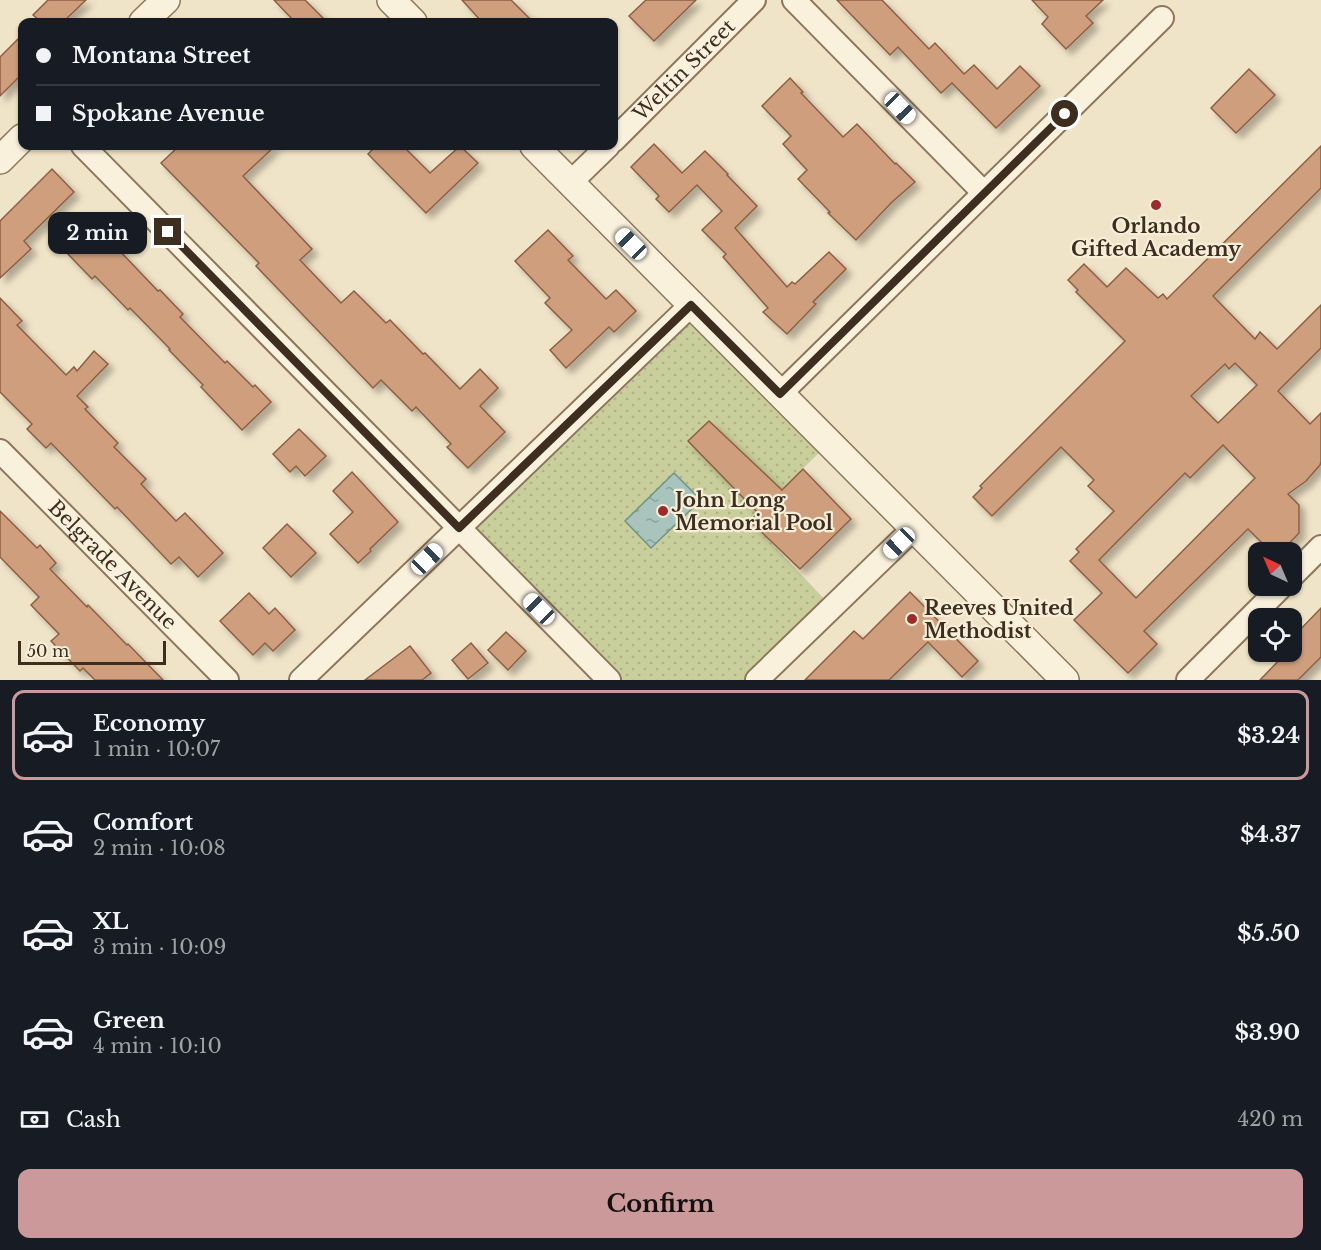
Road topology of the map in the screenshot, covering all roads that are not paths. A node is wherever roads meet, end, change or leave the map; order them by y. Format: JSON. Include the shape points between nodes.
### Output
{"nodes":[{"id":1,"x":166,"y":0,"type":"edge"},
{"id":2,"x":391,"y":0,"type":"edge"},
{"id":3,"x":754,"y":0,"type":"edge"},
{"id":4,"x":794,"y":0,"type":"edge"},
{"id":5,"x":147,"y":18,"type":"edge"},
{"id":6,"x":409,"y":18,"type":"edge"},
{"id":7,"x":1162,"y":18,"type":"dead end"},
{"id":8,"x":618,"y":136,"type":"edge"},
{"id":9,"x":18,"y":142,"type":"edge"},
{"id":10,"x":87,"y":150,"type":"edge"},
{"id":11,"x":538,"y":150,"type":"edge"},
{"id":12,"x":604,"y":150,"type":"edge"},
{"id":13,"x":0,"y":160,"type":"edge"},
{"id":14,"x":570,"y":183,"type":"junction"},
{"id":15,"x":984,"y":193,"type":"junction"},
{"id":16,"x":691,"y":305,"type":"junction"},
{"id":17,"x":780,"y":394,"type":"junction"},
{"id":18,"x":0,"y":451,"type":"edge"},
{"id":19,"x":459,"y":528,"type":"junction"},
{"id":20,"x":913,"y":529,"type":"junction"},
{"id":21,"x":1321,"y":547,"type":"edge"},
{"id":22,"x":1302,"y":566,"type":"edge"},
{"id":23,"x":1272,"y":596,"type":"edge"},
{"id":24,"x":226,"y":680,"type":"edge"},
{"id":25,"x":301,"y":680,"type":"edge"},
{"id":26,"x":609,"y":680,"type":"edge"},
{"id":27,"x":757,"y":680,"type":"edge"},
{"id":28,"x":1065,"y":680,"type":"edge"},
{"id":29,"x":1188,"y":680,"type":"edge"}],
"edges":[{"from":1,"to":5,"type":"street"},
{"from":2,"to":6,"type":"street"},
{"from":3,"to":8,"type":"street","name":"Weltin Street"},
{"from":4,"to":15,"type":"street"},
{"from":7,"to":15,"type":"street"},
{"from":9,"to":13,"type":"street"},
{"from":10,"to":19,"type":"street"},
{"from":11,"to":14,"type":"street"},
{"from":12,"to":14,"type":"street"},
{"from":14,"to":16,"type":"street"},
{"from":15,"to":17,"type":"street"},
{"from":16,"to":17,"type":"street"},
{"from":16,"to":19,"type":"street"},
{"from":17,"to":20,"type":"street"},
{"from":18,"to":24,"type":"street","name":"Belgrade Avenue"},
{"from":19,"to":25,"type":"street"},
{"from":19,"to":26,"type":"street"},
{"from":20,"to":27,"type":"street"},
{"from":20,"to":28,"type":"street"},
{"from":21,"to":22,"type":"street"},
{"from":23,"to":29,"type":"street"}]}
